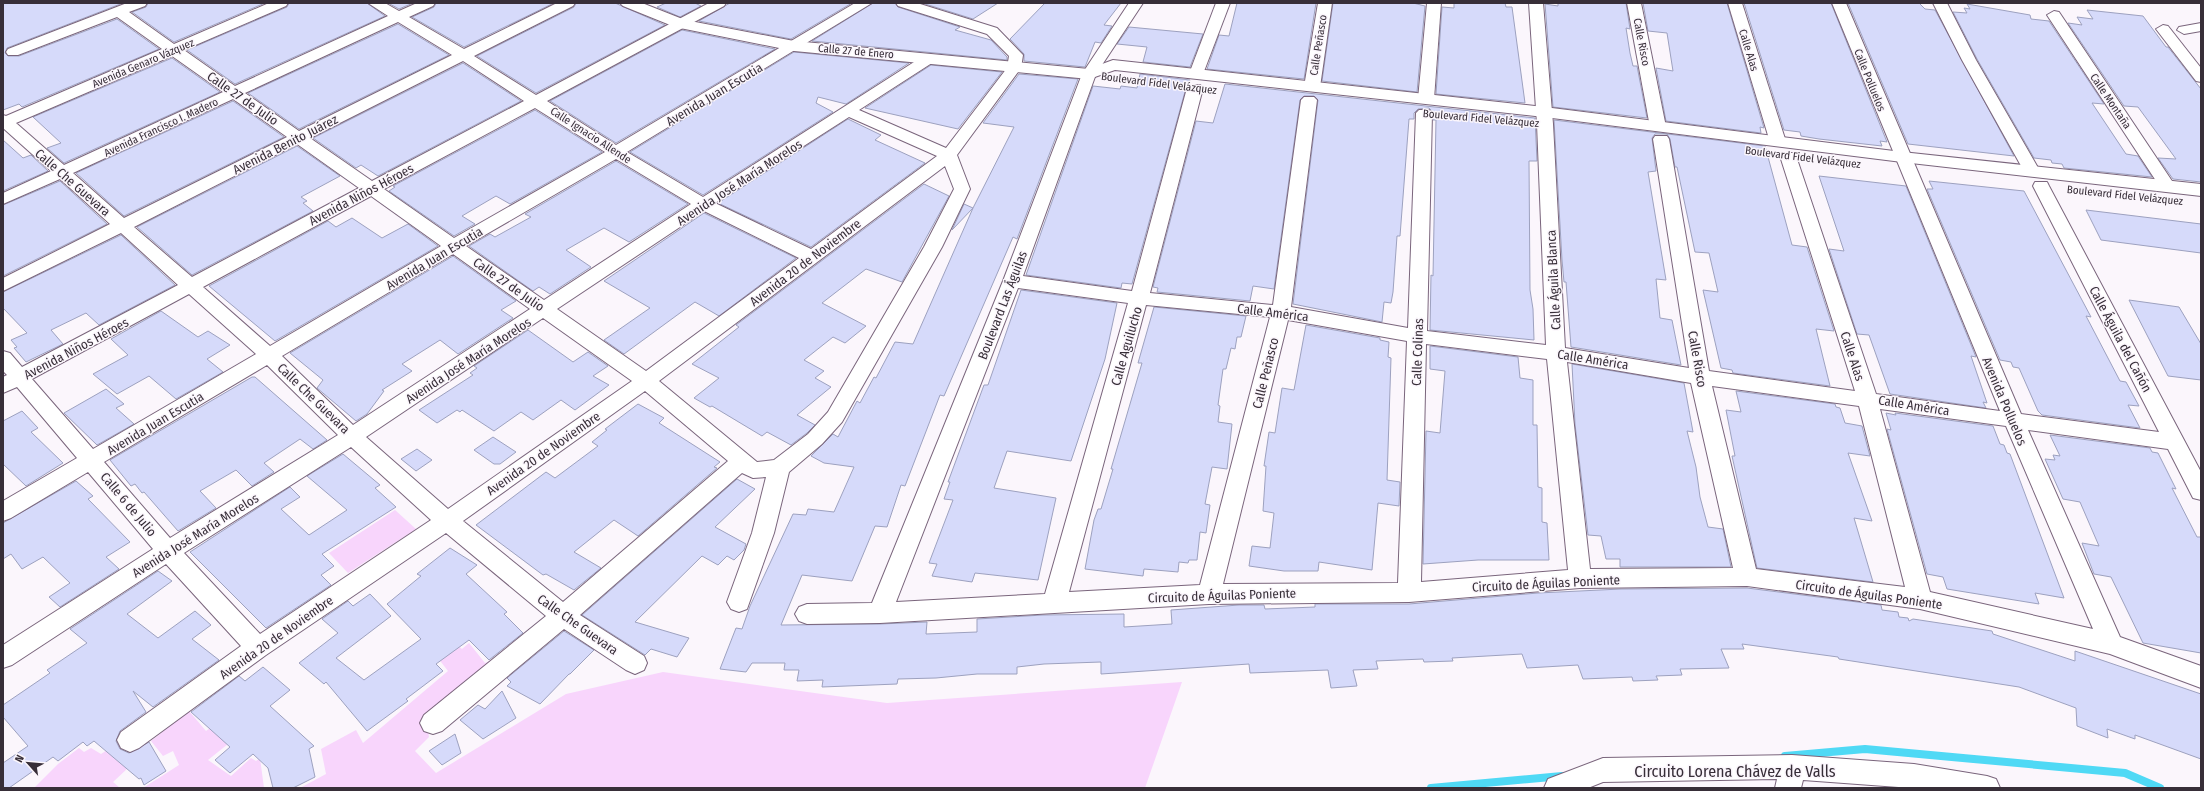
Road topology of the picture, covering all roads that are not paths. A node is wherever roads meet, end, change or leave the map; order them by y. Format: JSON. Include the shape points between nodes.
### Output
{"nodes":[{"id":1,"x":140,"y":3,"type":"edge"},
{"id":2,"x":281,"y":3,"type":"edge"},
{"id":3,"x":375,"y":3,"type":"edge"},
{"id":4,"x":428,"y":3,"type":"edge"},
{"id":5,"x":568,"y":3,"type":"edge"},
{"id":6,"x":628,"y":3,"type":"edge"},
{"id":7,"x":719,"y":3,"type":"edge"},
{"id":8,"x":865,"y":3,"type":"edge"},
{"id":9,"x":903,"y":3,"type":"edge"},
{"id":10,"x":1136,"y":3,"type":"edge"},
{"id":11,"x":1223,"y":3,"type":"edge"},
{"id":12,"x":1325,"y":3,"type":"edge"},
{"id":13,"x":1434,"y":3,"type":"edge"},
{"id":14,"x":1536,"y":3,"type":"edge"},
{"id":15,"x":1634,"y":3,"type":"edge"},
{"id":16,"x":1735,"y":3,"type":"edge"},
{"id":17,"x":1839,"y":3,"type":"edge"},
{"id":18,"x":1940,"y":3,"type":"edge"},
{"id":19,"x":118,"y":12,"type":"junction"},
{"id":20,"x":398,"y":16,"type":"junction"},
{"id":21,"x":2054,"y":16,"type":"dead end"},
{"id":22,"x":681,"y":24,"type":"junction"},
{"id":23,"x":2201,"y":27,"type":"edge"},
{"id":24,"x":2163,"y":29,"type":"dead end"},
{"id":25,"x":2184,"y":30,"type":"dead end"},
{"id":26,"x":794,"y":46,"type":"junction"},
{"id":27,"x":174,"y":49,"type":"junction"},
{"id":28,"x":13,"y":52,"type":"dead end"},
{"id":29,"x":463,"y":55,"type":"junction"},
{"id":30,"x":930,"y":58,"type":"junction"},
{"id":31,"x":1014,"y":68,"type":"junction"},
{"id":32,"x":1089,"y":74,"type":"junction"},
{"id":33,"x":2201,"y":78,"type":"edge"},
{"id":34,"x":1195,"y":81,"type":"junction"},
{"id":35,"x":235,"y":92,"type":"junction"},
{"id":36,"x":1310,"y":94,"type":"junction"},
{"id":37,"x":537,"y":101,"type":"junction"},
{"id":38,"x":1425,"y":106,"type":"junction"},
{"id":39,"x":848,"y":111,"type":"junction"},
{"id":40,"x":1545,"y":118,"type":"junction"},
{"id":41,"x":4,"y":121,"type":"edge"},
{"id":42,"x":1660,"y":133,"type":"junction"},
{"id":43,"x":299,"y":137,"type":"junction"},
{"id":44,"x":616,"y":152,"type":"junction"},
{"id":45,"x":1785,"y":153,"type":"junction"},
{"id":46,"x":949,"y":155,"type":"junction"},
{"id":47,"x":1905,"y":164,"type":"junction"},
{"id":48,"x":62,"y":173,"type":"junction"},
{"id":49,"x":2037,"y":179,"type":"junction"},
{"id":50,"x":2168,"y":187,"type":"junction"},
{"id":51,"x":372,"y":188,"type":"junction"},
{"id":52,"x":2201,"y":190,"type":"edge"},
{"id":53,"x":3,"y":199,"type":"edge"},
{"id":54,"x":2201,"y":203,"type":"edge"},
{"id":55,"x":703,"y":204,"type":"junction"},
{"id":56,"x":122,"y":226,"type":"junction"},
{"id":57,"x":454,"y":246,"type":"junction"},
{"id":58,"x":812,"y":257,"type":"junction"},
{"id":59,"x":1012,"y":281,"type":"junction"},
{"id":60,"x":3,"y":285,"type":"edge"},
{"id":61,"x":191,"y":286,"type":"junction"},
{"id":62,"x":1139,"y":298,"type":"junction"},
{"id":63,"x":545,"y":310,"type":"junction"},
{"id":64,"x":1281,"y":312,"type":"junction"},
{"id":65,"x":1418,"y":336,"type":"junction"},
{"id":66,"x":1556,"y":353,"type":"junction"},
{"id":67,"x":270,"y":356,"type":"junction"},
{"id":68,"x":3,"y":358,"type":"edge"},
{"id":69,"x":1700,"y":376,"type":"junction"},
{"id":70,"x":646,"y":381,"type":"junction"},
{"id":71,"x":11,"y":382,"type":"edge"},
{"id":72,"x":1867,"y":398,"type":"junction"},
{"id":73,"x":2013,"y":420,"type":"junction"},
{"id":74,"x":352,"y":436,"type":"junction"},
{"id":75,"x":2174,"y":442,"type":"junction"},
{"id":76,"x":92,"y":460,"type":"junction"},
{"id":77,"x":747,"y":465,"type":"junction"},
{"id":78,"x":779,"y":468,"type":"junction"},
{"id":79,"x":2201,"y":492,"type":"edge"},
{"id":80,"x":3,"y":512,"type":"edge"},
{"id":81,"x":447,"y":521,"type":"junction"},
{"id":82,"x":168,"y":551,"type":"junction"},
{"id":83,"x":1748,"y":577,"type":"junction"},
{"id":84,"x":1580,"y":579,"type":"junction"},
{"id":85,"x":1409,"y":592,"type":"junction"},
{"id":86,"x":1209,"y":594,"type":"junction"},
{"id":87,"x":1920,"y":599,"type":"junction"},
{"id":88,"x":739,"y":602,"type":"dead end"},
{"id":89,"x":1054,"y":603,"type":"junction"},
{"id":90,"x":880,"y":613,"type":"junction"},
{"id":91,"x":807,"y":614,"type":"dead end"},
{"id":92,"x":563,"y":616,"type":"junction"},
{"id":93,"x":2111,"y":644,"type":"junction"},
{"id":94,"x":258,"y":648,"type":"junction"},
{"id":95,"x":3,"y":658,"type":"edge"},
{"id":96,"x":635,"y":663,"type":"dead end"},
{"id":97,"x":2201,"y":677,"type":"edge"},
{"id":98,"x":433,"y":723,"type":"dead end"},
{"id":99,"x":130,"y":740,"type":"dead end"},
{"id":100,"x":1790,"y":778,"type":"edge"},
{"id":101,"x":1557,"y":788,"type":"edge"},
{"id":102,"x":1987,"y":788,"type":"edge"}],
"edges":[{"from":1,"to":19,"type":"street"},
{"from":2,"to":27,"type":"street","name":"Avenida Genaro Vázquez"},
{"from":3,"to":20,"type":"street","name":"Calle Ignacio Allende"},
{"from":4,"to":20,"type":"street","name":"Avenida Francisco I. Madero"},
{"from":5,"to":29,"type":"street","name":"Avenida Benito Juárez"},
{"from":6,"to":22,"type":"main road","name":"Calle 27 de Enero"},
{"from":7,"to":22,"type":"street","name":"Avenida Niños Héroes"},
{"from":8,"to":26,"type":"street","name":"Avenida Juan Escutia"},
{"from":9,"to":31,"type":"street","via":[[992,31],[1016,55]]},
{"from":10,"to":32,"type":"street","name":"Boulevard Las Águilas"},
{"from":11,"to":34,"type":"street","name":"Calle Aguilucho"},
{"from":12,"to":36,"type":"street","name":"Calle Peñasco"},
{"from":13,"to":38,"type":"street","name":"Calle Colinas"},
{"from":14,"to":40,"type":"street","name":"Calle Águila Blanca"},
{"from":15,"to":42,"type":"street","name":"Calle Risco"},
{"from":16,"to":45,"type":"street","name":"Calle Alas"},
{"from":17,"to":47,"type":"street","name":"Calle Polluelos"},
{"from":18,"to":49,"type":"street","name":"Calle Águila del Cañón","via":[[1969,60]]},
{"from":19,"to":27,"type":"street","name":"Calle 27 de Julio"},
{"from":19,"to":28,"type":"street"},
{"from":20,"to":29,"type":"street","name":"Calle Ignacio Allende"},
{"from":20,"to":35,"type":"street","name":"Avenida Francisco I. Madero"},
{"from":21,"to":50,"type":"street","name":"Calle Montaña"},
{"from":22,"to":26,"type":"main road","name":"Calle 27 de Enero"},
{"from":22,"to":37,"type":"street","name":"Avenida Niños Héroes"},
{"from":23,"to":25,"type":"street"},
{"from":24,"to":33,"type":"street"},
{"from":26,"to":30,"type":"main road","name":"Calle 27 de Enero"},
{"from":26,"to":44,"type":"street","name":"Avenida Juan Escutia"},
{"from":27,"to":35,"type":"street","name":"Calle 27 de Julio"},
{"from":27,"to":41,"type":"street","name":"Avenida Genaro Vázquez"},
{"from":29,"to":37,"type":"street","name":"Calle Ignacio Allende"},
{"from":29,"to":43,"type":"street","name":"Avenida Benito Juárez"},
{"from":30,"to":31,"type":"main road","name":"Calle 27 de Enero"},
{"from":30,"to":39,"type":"street","name":"Avenida José María Morelos"},
{"from":31,"to":32,"type":"main road","name":"Calle 27 de Enero"},
{"from":31,"to":46,"type":"street","name":"Avenida 20 de Noviembre"},
{"from":32,"to":34,"type":"main road","name":"Boulevard Fidel Velázquez","via":[[1107,78]]},
{"from":32,"to":59,"type":"street","name":"Boulevard Las Águilas"},
{"from":34,"to":36,"type":"main road","name":"Boulevard Fidel Velázquez"},
{"from":34,"to":62,"type":"street","name":"Calle Aguilucho"},
{"from":35,"to":43,"type":"street","name":"Calle 27 de Julio"},
{"from":35,"to":48,"type":"street","name":"Avenida Francisco I. Madero"},
{"from":36,"to":38,"type":"main road","name":"Boulevard Fidel Velázquez"},
{"from":36,"to":64,"type":"street","name":"Calle Peñasco"},
{"from":37,"to":44,"type":"street","name":"Calle Ignacio Allende"},
{"from":37,"to":51,"type":"street","name":"Avenida Niños Héroes"},
{"from":38,"to":40,"type":"main road","name":"Boulevard Fidel Velázquez"},
{"from":38,"to":65,"type":"street","name":"Calle Colinas"},
{"from":39,"to":46,"type":"street"},
{"from":39,"to":55,"type":"street","name":"Avenida José María Morelos"},
{"from":40,"to":42,"type":"main road","name":"Boulevard Fidel Velázquez"},
{"from":40,"to":66,"type":"street","name":"Calle Águila Blanca"},
{"from":41,"to":48,"type":"street","name":"Calle Che Guevara"},
{"from":42,"to":45,"type":"main road","name":"Boulevard Fidel Velázquez"},
{"from":42,"to":69,"type":"street","name":"Calle Risco"},
{"from":43,"to":51,"type":"street","name":"Calle 27 de Julio"},
{"from":43,"to":56,"type":"street","name":"Avenida Benito Juárez"},
{"from":44,"to":55,"type":"street","name":"Calle Ignacio Allende"},
{"from":44,"to":57,"type":"street","name":"Avenida Juan Escutia"},
{"from":45,"to":47,"type":"main road","name":"Boulevard Fidel Velázquez"},
{"from":45,"to":72,"type":"street","name":"Calle Alas"},
{"from":46,"to":58,"type":"street","name":"Avenida 20 de Noviembre"},
{"from":46,"to":78,"type":"street","via":[[962,189],[933,247],[835,417],[815,439]]},
{"from":47,"to":49,"type":"main road","name":"Boulevard Fidel Velázquez"},
{"from":47,"to":73,"type":"street","name":"Avenida Polluelos"},
{"from":48,"to":53,"type":"street","name":"Avenida Francisco I. Madero"},
{"from":48,"to":56,"type":"street","name":"Calle Che Guevara"},
{"from":49,"to":50,"type":"main road","name":"Boulevard Fidel Velázquez"},
{"from":49,"to":54,"type":"main road","name":"Boulevard Fidel Velázquez"},
{"from":49,"to":75,"type":"street","name":"Calle Águila del Cañón"},
{"from":50,"to":52,"type":"main road","name":"Boulevard Fidel Velázquez"},
{"from":51,"to":57,"type":"street","name":"Calle 27 de Julio"},
{"from":51,"to":61,"type":"street","name":"Avenida Niños Héroes"},
{"from":55,"to":58,"type":"street","name":"Calle Ignacio Allende"},
{"from":55,"to":63,"type":"street","name":"Avenida José María Morelos"},
{"from":56,"to":60,"type":"street","name":"Avenida Benito Juárez"},
{"from":56,"to":61,"type":"street","name":"Calle Che Guevara"},
{"from":57,"to":63,"type":"street","name":"Calle 27 de Julio"},
{"from":57,"to":67,"type":"street","name":"Avenida Juan Escutia"},
{"from":58,"to":70,"type":"street","name":"Avenida 20 de Noviembre"},
{"from":59,"to":62,"type":"street","name":"Calle América"},
{"from":59,"to":90,"type":"street","name":"Boulevard Las Águilas"},
{"from":61,"to":67,"type":"street","name":"Calle Che Guevara"},
{"from":61,"to":71,"type":"street","name":"Avenida Niños Héroes"},
{"from":62,"to":64,"type":"street","name":"Calle América"},
{"from":62,"to":89,"type":"street","name":"Calle Aguilucho"},
{"from":63,"to":70,"type":"street","name":"Calle 27 de Julio"},
{"from":63,"to":74,"type":"street","name":"Avenida José María Morelos"},
{"from":64,"to":65,"type":"street","name":"Calle América"},
{"from":64,"to":86,"type":"street","name":"Calle Peñasco"},
{"from":65,"to":66,"type":"street","name":"Calle América"},
{"from":65,"to":85,"type":"street","name":"Calle Colinas"},
{"from":66,"to":69,"type":"street","name":"Calle América"},
{"from":66,"to":84,"type":"street","name":"Calle Águila Blanca"},
{"from":67,"to":74,"type":"street","name":"Calle Che Guevara"},
{"from":67,"to":76,"type":"street","name":"Avenida Juan Escutia"},
{"from":68,"to":71,"type":"street","name":"Calle 6 de Julio"},
{"from":69,"to":72,"type":"street","name":"Calle América"},
{"from":69,"to":83,"type":"street","name":"Calle Risco"},
{"from":70,"to":77,"type":"street","name":"Calle 27 de Julio"},
{"from":70,"to":81,"type":"street","name":"Avenida 20 de Noviembre"},
{"from":71,"to":76,"type":"street","name":"Calle 6 de Julio"},
{"from":72,"to":73,"type":"street","name":"Calle América"},
{"from":72,"to":87,"type":"street","name":"Calle Alas"},
{"from":73,"to":75,"type":"street","name":"Calle América"},
{"from":73,"to":93,"type":"street","name":"Avenida Polluelos"},
{"from":74,"to":81,"type":"street","name":"Calle Che Guevara"},
{"from":74,"to":82,"type":"street","name":"Avenida José María Morelos"},
{"from":75,"to":79,"type":"street","name":"Calle Águila del Cañón"},
{"from":76,"to":80,"type":"street","name":"Avenida Juan Escutia"},
{"from":76,"to":82,"type":"street","name":"Calle 6 de Julio"},
{"from":77,"to":78,"type":"street"},
{"from":77,"to":92,"type":"street"},
{"from":78,"to":88,"type":"street","via":[[763,533]]},
{"from":81,"to":92,"type":"street","name":"Calle Che Guevara"},
{"from":81,"to":94,"type":"street","name":"Avenida 20 de Noviembre"},
{"from":82,"to":94,"type":"street","name":"Calle 6 de Julio"},
{"from":82,"to":95,"type":"street","name":"Avenida José María Morelos"},
{"from":83,"to":84,"type":"street","name":"Circuito de Águilas Poniente"},
{"from":83,"to":87,"type":"street","name":"Circuito de Águilas Poniente"},
{"from":84,"to":85,"type":"street","name":"Circuito de Águilas Poniente"},
{"from":85,"to":86,"type":"street","name":"Circuito de Águilas Poniente"},
{"from":86,"to":89,"type":"street","name":"Circuito de Águilas Poniente"},
{"from":87,"to":93,"type":"street","name":"Circuito de Águilas Poniente"},
{"from":89,"to":90,"type":"street","name":"Circuito de Águilas Poniente"},
{"from":90,"to":91,"type":"street","name":"Circuito de Águilas Poniente"},
{"from":92,"to":96,"type":"street","name":"Calle Che Guevara"},
{"from":92,"to":98,"type":"street"},
{"from":93,"to":97,"type":"street","name":"Circuito de Águilas Poniente"},
{"from":94,"to":99,"type":"street","name":"Avenida 20 de Noviembre"},
{"from":100,"to":101,"type":"street","name":"Circuito Lorena Chávez de Valls","via":[[1603,770]]},
{"from":100,"to":102,"type":"street","name":"Circuito Lorena Chávez de Valls","via":[[1914,776]]}]}
